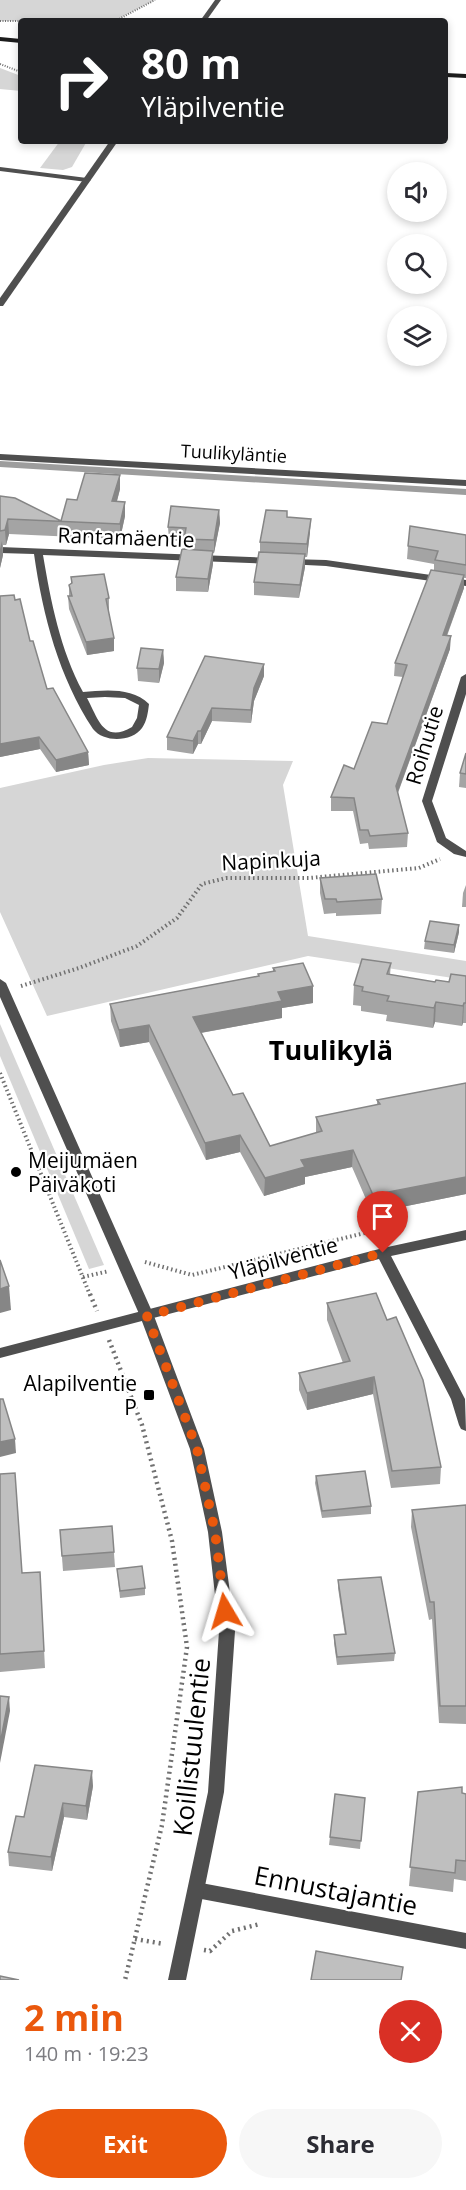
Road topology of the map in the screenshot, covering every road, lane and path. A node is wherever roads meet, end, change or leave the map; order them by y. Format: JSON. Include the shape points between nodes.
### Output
{"nodes":[{"id":1,"x":155,"y":0,"type":"edge"},
{"id":2,"x":218,"y":0,"type":"edge"},
{"id":3,"x":121,"y":18,"type":"edge"},
{"id":4,"x":205,"y":18,"type":"edge"},
{"id":5,"x":0,"y":21,"type":"edge"},
{"id":6,"x":18,"y":21,"type":"edge"},
{"id":7,"x":0,"y":39,"type":"edge"},
{"id":8,"x":18,"y":41,"type":"edge"},
{"id":9,"x":0,"y":64,"type":"edge"},
{"id":10,"x":18,"y":71,"type":"edge"},
{"id":11,"x":448,"y":75,"type":"edge"},
{"id":12,"x":466,"y":76,"type":"edge"},
{"id":13,"x":112,"y":144,"type":"edge"},
{"id":14,"x":0,"y":170,"type":"edge"},
{"id":15,"x":87,"y":180,"type":"junction"},
{"id":16,"x":0,"y":304,"type":"edge"},
{"id":17,"x":0,"y":457,"type":"edge"},
{"id":18,"x":466,"y":483,"type":"edge"},
{"id":19,"x":0,"y":550,"type":"edge"},
{"id":20,"x":38,"y":552,"type":"junction"},
{"id":21,"x":466,"y":583,"type":"edge"},
{"id":22,"x":466,"y":676,"type":"edge"},
{"id":23,"x":79,"y":696,"type":"junction"},
{"id":24,"x":462,"y":853,"type":"edge"},
{"id":25,"x":2,"y":988,"type":"edge"},
{"id":26,"x":0,"y":1073,"type":"edge"},
{"id":27,"x":369,"y":1232,"type":"dead end"},
{"id":28,"x":466,"y":1235,"type":"edge"},
{"id":29,"x":383,"y":1253,"type":"junction"},
{"id":30,"x":124,"y":1268,"type":"junction"},
{"id":31,"x":83,"y":1277,"type":"junction"},
{"id":32,"x":147,"y":1316,"type":"junction"},
{"id":33,"x":103,"y":1326,"type":"junction"},
{"id":34,"x":0,"y":1353,"type":"edge"},
{"id":35,"x":462,"y":1398,"type":"edge"},
{"id":36,"x":466,"y":1425,"type":"edge"},
{"id":37,"x":196,"y":1890,"type":"junction"},
{"id":38,"x":466,"y":1941,"type":"edge"},
{"id":39,"x":125,"y":1980,"type":"edge"},
{"id":40,"x":177,"y":1980,"type":"edge"}],
"edges":[{"from":1,"to":3,"type":"path"},
{"from":2,"to":4,"type":"street"},
{"from":5,"to":6,"type":"path"},
{"from":7,"to":8,"type":"main road"},
{"from":9,"to":10,"type":"path"},
{"from":11,"to":12,"type":"main road"},
{"from":13,"to":15,"type":"street"},
{"from":14,"to":15,"type":"street"},
{"from":15,"to":16,"type":"street"},
{"from":17,"to":18,"type":"street","name":"Tuulikyläntie"},
{"from":19,"to":20,"type":"street","name":"Rantamäentie"},
{"from":20,"to":21,"type":"street","name":"Rantamäentie","via":[[326,563]]},
{"from":20,"to":23,"type":"street","via":[[47,614],[59,654]]},
{"from":22,"to":24,"type":"street","name":"Roihutie","via":[[427,801],[441,840]]},
{"from":23,"to":23,"type":"street","via":[[100,732],[113,737],[132,732],[143,718],[144,704],[133,696]]},
{"from":24,"to":25,"type":"path","name":"Napinkuja","via":[[419,868],[309,878],[226,878],[202,884],[177,918],[136,946],[79,968]]},
{"from":25,"to":30,"type":"street","name":"Koillistuulentie"},
{"from":26,"to":31,"type":"path"},
{"from":27,"to":30,"type":"path","via":[[192,1275],[145,1262]]},
{"from":28,"to":29,"type":"street","name":"Yläpilventie"},
{"from":29,"to":32,"type":"street","name":"Yläpilventie"},
{"from":29,"to":35,"type":"street"},
{"from":30,"to":31,"type":"path"},
{"from":30,"to":32,"type":"street","name":"Koillistuulentie"},
{"from":31,"to":33,"type":"path"},
{"from":32,"to":33,"type":"street","name":"Yläpilventie"},
{"from":32,"to":37,"type":"street","name":"Koillistuulentie","via":[[197,1449],[215,1532],[227,1631],[216,1792]]},
{"from":33,"to":34,"type":"street","name":"Yläpilventie"},
{"from":33,"to":39,"type":"path","via":[[142,1425],[172,1540],[187,1647],[162,1825]]},
{"from":35,"to":36,"type":"street"},
{"from":37,"to":38,"type":"street","name":"Ennustajantie"},
{"from":37,"to":40,"type":"street","name":"Koillistuulentie"}]}
